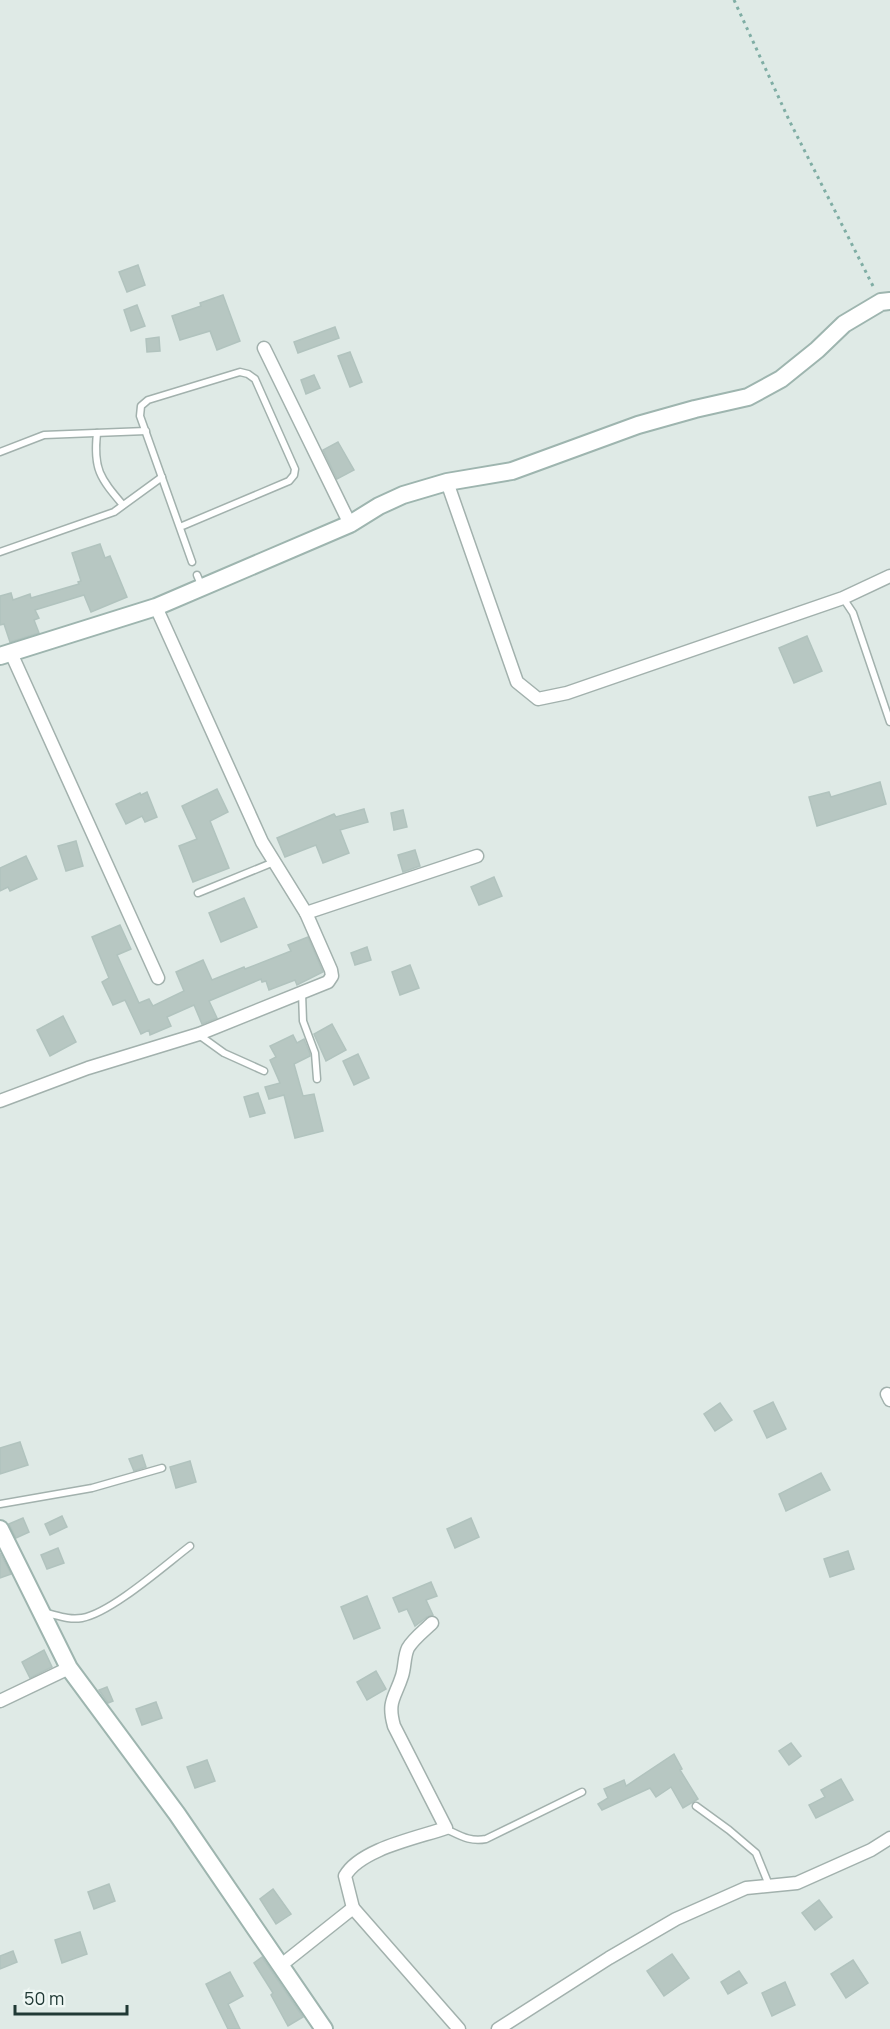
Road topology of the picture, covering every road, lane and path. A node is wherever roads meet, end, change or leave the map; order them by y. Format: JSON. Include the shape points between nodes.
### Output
{"nodes":[{"id":1,"x":734,"y":0,"type":"edge"},
{"id":2,"x":886,"y":301,"type":"edge"},
{"id":3,"x":264,"y":348,"type":"dead end"},
{"id":4,"x":146,"y":431,"type":"junction"},
{"id":5,"x":97,"y":433,"type":"junction"},
{"id":6,"x":0,"y":452,"type":"edge"},
{"id":7,"x":162,"y":477,"type":"junction"},
{"id":8,"x":447,"y":482,"type":"junction"},
{"id":9,"x":123,"y":505,"type":"junction"},
{"id":10,"x":350,"y":524,"type":"junction"},
{"id":11,"x":180,"y":527,"type":"junction"},
{"id":12,"x":0,"y":552,"type":"edge"},
{"id":13,"x":192,"y":562,"type":"dead end"},
{"id":14,"x":890,"y":576,"type":"edge"},
{"id":15,"x":843,"y":598,"type":"junction"},
{"id":16,"x":156,"y":608,"type":"junction"},
{"id":17,"x":5,"y":655,"type":"edge"},
{"id":18,"x":890,"y":722,"type":"edge"},
{"id":19,"x":477,"y":856,"type":"dead end"},
{"id":20,"x":274,"y":862,"type":"junction"},
{"id":21,"x":198,"y":893,"type":"dead end"},
{"id":22,"x":306,"y":913,"type":"junction"},
{"id":23,"x":158,"y":978,"type":"dead end"},
{"id":24,"x":302,"y":993,"type":"junction"},
{"id":25,"x":199,"y":1034,"type":"junction"},
{"id":26,"x":264,"y":1071,"type":"dead end"},
{"id":27,"x":316,"y":1079,"type":"dead end"},
{"id":28,"x":0,"y":1101,"type":"edge"},
{"id":29,"x":162,"y":1468,"type":"dead end"},
{"id":30,"x":0,"y":1504,"type":"edge"},
{"id":31,"x":0,"y":1529,"type":"edge"},
{"id":32,"x":190,"y":1546,"type":"dead end"},
{"id":33,"x":40,"y":1611,"type":"junction"},
{"id":34,"x":432,"y":1623,"type":"dead end"},
{"id":35,"x":69,"y":1668,"type":"junction"},
{"id":36,"x":0,"y":1701,"type":"edge"},
{"id":37,"x":582,"y":1792,"type":"dead end"},
{"id":38,"x":696,"y":1806,"type":"dead end"},
{"id":39,"x":446,"y":1828,"type":"junction"},
{"id":40,"x":890,"y":1838,"type":"edge"},
{"id":41,"x":769,"y":1885,"type":"junction"},
{"id":42,"x":353,"y":1908,"type":"junction"},
{"id":43,"x":280,"y":1966,"type":"junction"},
{"id":44,"x":324,"y":2029,"type":"edge"},
{"id":45,"x":459,"y":2029,"type":"edge"},
{"id":46,"x":498,"y":2029,"type":"edge"}],
"edges":[{"from":1,"to":2,"type":"path","via":[[789,120]]},
{"from":2,"to":8,"type":"street","via":[[844,324],[782,380],[748,397],[638,425],[512,471]]},
{"from":3,"to":10,"type":"street"},
{"from":4,"to":5,"type":"lane"},
{"from":4,"to":7,"type":"lane"},
{"from":4,"to":11,"type":"lane","via":[[140,416],[141,406],[148,400],[240,372],[248,374],[255,379],[295,469],[289,481]]},
{"from":5,"to":6,"type":"lane","via":[[44,435]]},
{"from":5,"to":9,"type":"lane","via":[[96,466]]},
{"from":7,"to":9,"type":"lane"},
{"from":7,"to":11,"type":"lane"},
{"from":8,"to":10,"type":"street","via":[[395,498]]},
{"from":8,"to":15,"type":"street","via":[[517,682],[538,699],[567,693]]},
{"from":9,"to":12,"type":"lane","via":[[94,520]]},
{"from":10,"to":16,"type":"street","via":[[199,581]]},
{"from":11,"to":13,"type":"lane"},
{"from":14,"to":15,"type":"street"},
{"from":15,"to":18,"type":"lane","via":[[853,613]]},
{"from":16,"to":17,"type":"street"},
{"from":16,"to":20,"type":"street"},
{"from":17,"to":23,"type":"street"},
{"from":19,"to":22,"type":"street"},
{"from":20,"to":21,"type":"lane"},
{"from":20,"to":22,"type":"street"},
{"from":22,"to":24,"type":"street","via":[[332,976],[328,982]]},
{"from":24,"to":25,"type":"street"},
{"from":24,"to":27,"type":"lane","via":[[303,1021],[315,1053]]},
{"from":25,"to":26,"type":"lane","via":[[224,1053]]},
{"from":25,"to":28,"type":"street","via":[[88,1068]]},
{"from":29,"to":30,"type":"lane","via":[[92,1488]]},
{"from":31,"to":33,"type":"street"},
{"from":32,"to":33,"type":"lane","via":[[105,1610],[66,1619]]},
{"from":33,"to":35,"type":"street"},
{"from":34,"to":39,"type":"street","via":[[407,1649],[390,1712]]},
{"from":35,"to":36,"type":"street"},
{"from":35,"to":43,"type":"street","via":[[177,1814]]},
{"from":37,"to":39,"type":"lane","via":[[486,1839],[466,1839]]},
{"from":38,"to":41,"type":"lane","via":[[756,1853]]},
{"from":39,"to":42,"type":"street","via":[[357,1861],[345,1876]]},
{"from":40,"to":41,"type":"street","via":[[796,1882]]},
{"from":41,"to":46,"type":"street","via":[[746,1888],[676,1919]]},
{"from":42,"to":43,"type":"street"},
{"from":42,"to":45,"type":"street"},
{"from":43,"to":44,"type":"street"}]}
